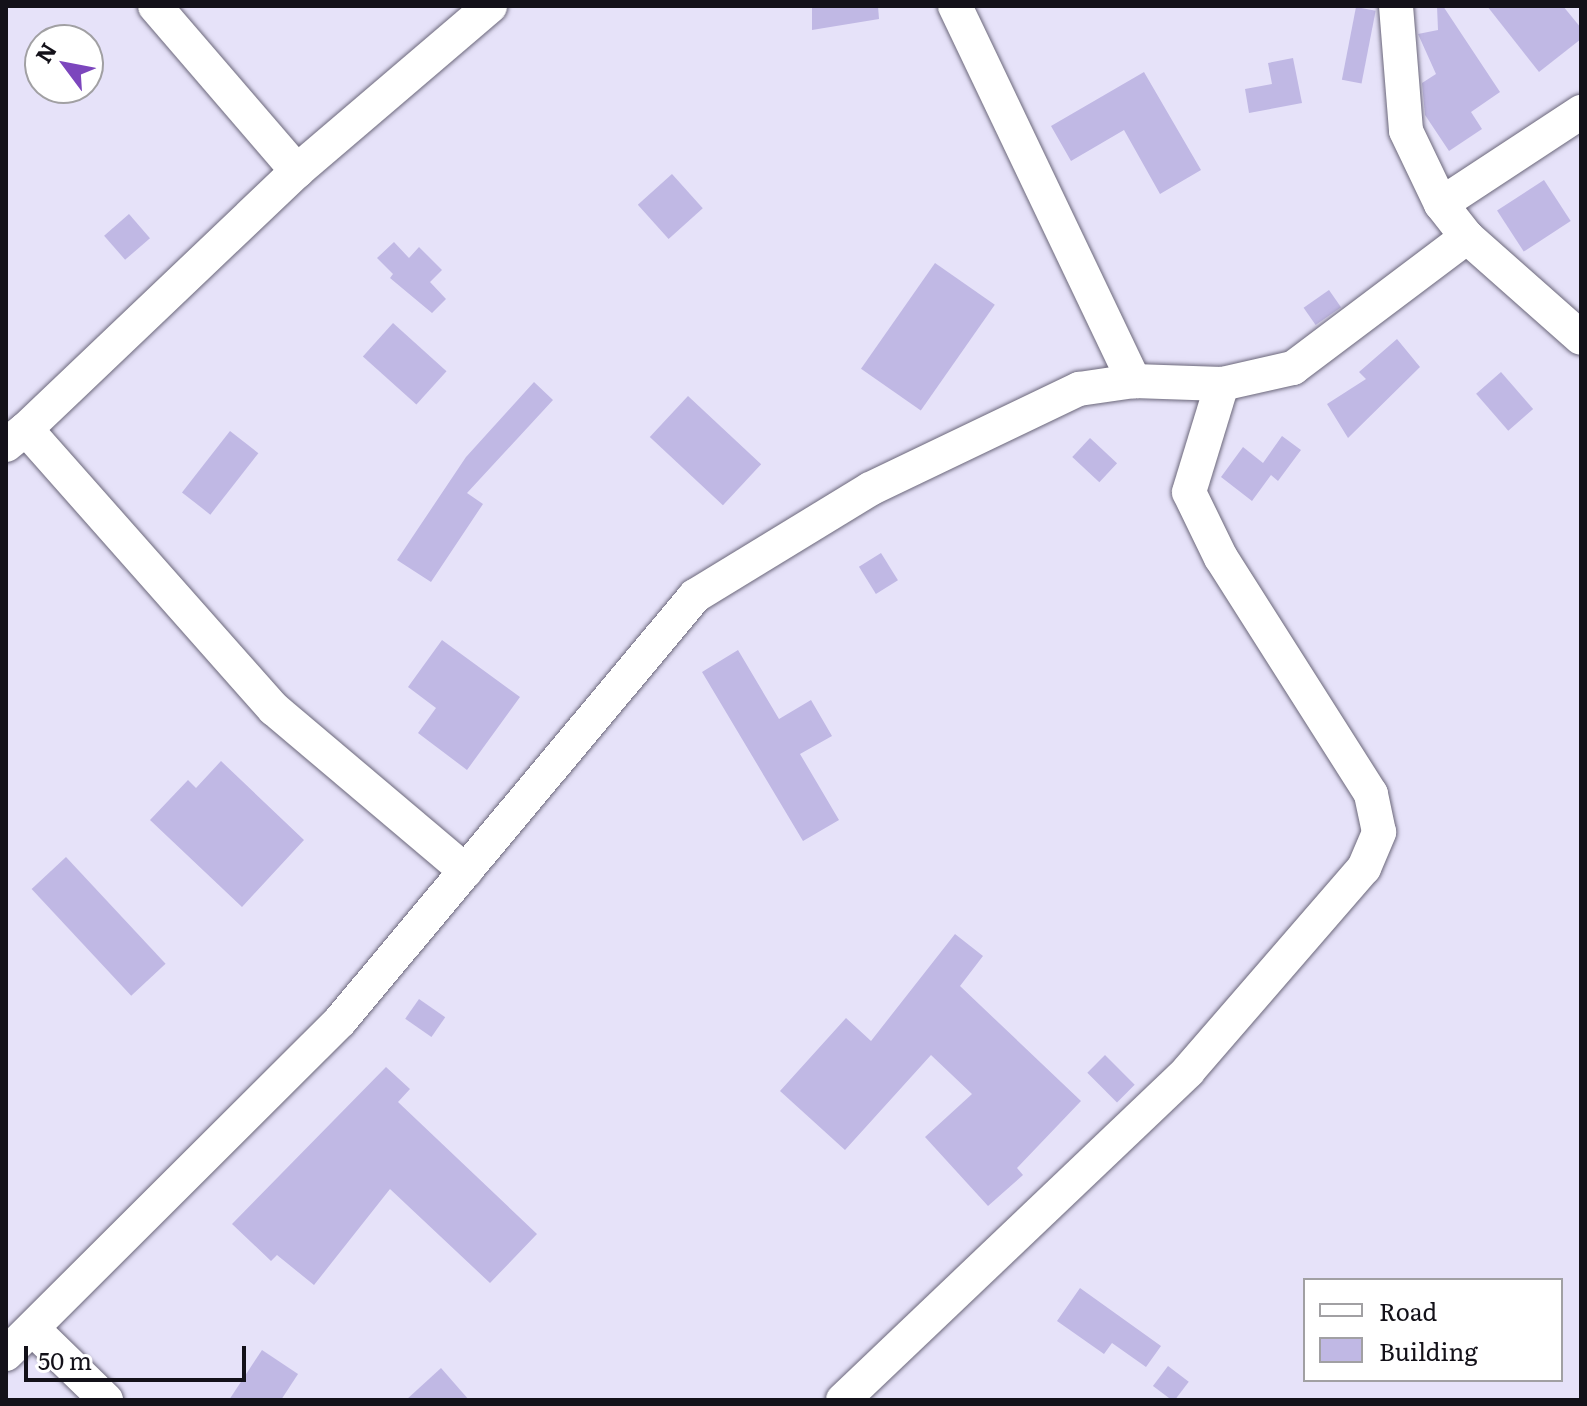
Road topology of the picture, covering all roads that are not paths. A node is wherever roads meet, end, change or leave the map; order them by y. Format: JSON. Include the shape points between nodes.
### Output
{"nodes":[{"id":1,"x":155,"y":6,"type":"edge"},
{"id":2,"x":490,"y":6,"type":"edge"},
{"id":3,"x":955,"y":6,"type":"edge"},
{"id":4,"x":1396,"y":6,"type":"edge"},
{"id":5,"x":1581,"y":112,"type":"edge"},
{"id":6,"x":297,"y":171,"type":"junction"},
{"id":7,"x":1441,"y":204,"type":"junction"},
{"id":8,"x":1467,"y":237,"type":"junction"},
{"id":9,"x":1581,"y":338,"type":"edge"},
{"id":10,"x":1134,"y":381,"type":"junction"},
{"id":11,"x":1222,"y":384,"type":"junction"},
{"id":12,"x":16,"y":437,"type":"edge"},
{"id":13,"x":466,"y":871,"type":"junction"},
{"id":14,"x":33,"y":1329,"type":"junction"},
{"id":15,"x":6,"y":1354,"type":"edge"},
{"id":16,"x":106,"y":1400,"type":"edge"},
{"id":17,"x":843,"y":1400,"type":"edge"}],
"edges":[{"from":1,"to":6,"type":"street"},
{"from":2,"to":6,"type":"street"},
{"from":3,"to":10,"type":"street"},
{"from":4,"to":7,"type":"street","via":[[1406,131]]},
{"from":5,"to":7,"type":"street"},
{"from":6,"to":12,"type":"street"},
{"from":7,"to":8,"type":"street"},
{"from":8,"to":9,"type":"street"},
{"from":8,"to":11,"type":"street","via":[[1293,368]]},
{"from":10,"to":11,"type":"street"},
{"from":10,"to":13,"type":"street","via":[[1079,389],[870,489],[695,596]]},
{"from":11,"to":17,"type":"street","via":[[1189,492],[1221,558],[1371,794],[1379,832],[1364,868],[1188,1071]]},
{"from":12,"to":13,"type":"street","via":[[274,709]]},
{"from":13,"to":14,"type":"street","via":[[340,1021]]},
{"from":14,"to":15,"type":"street"},
{"from":14,"to":16,"type":"street"}]}
